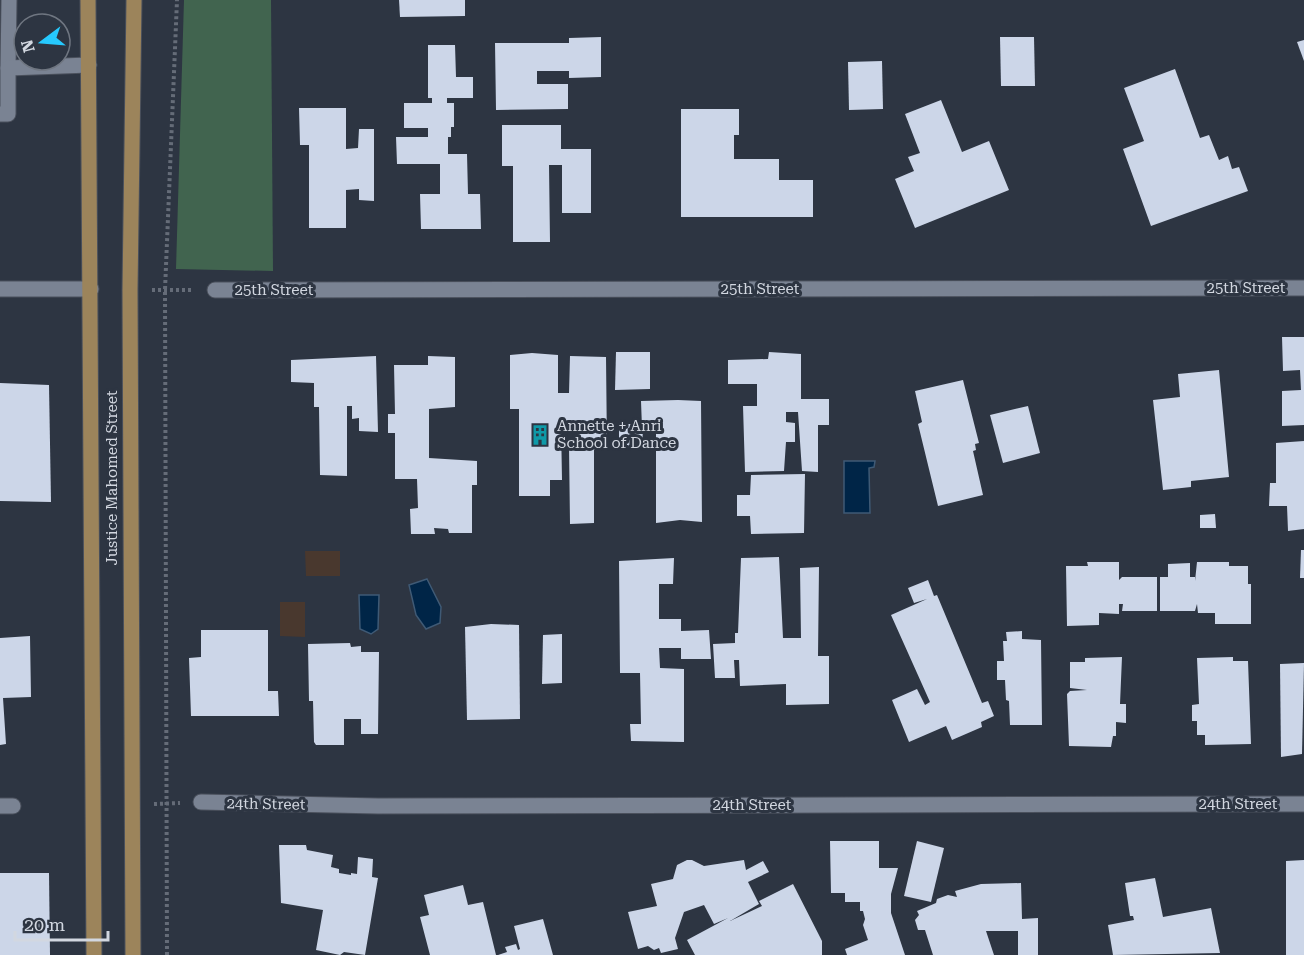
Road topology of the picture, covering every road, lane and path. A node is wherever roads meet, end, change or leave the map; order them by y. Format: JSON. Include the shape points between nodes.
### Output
{"nodes":[{"id":1,"x":9,"y":0,"type":"edge"},
{"id":2,"x":88,"y":0,"type":"edge"},
{"id":3,"x":134,"y":0,"type":"edge"},
{"id":4,"x":177,"y":0,"type":"edge"},
{"id":5,"x":89,"y":65,"type":"junction"},
{"id":6,"x":8,"y":68,"type":"junction"},
{"id":7,"x":0,"y":114,"type":"edge"},
{"id":8,"x":1304,"y":288,"type":"edge"},
{"id":9,"x":0,"y":289,"type":"edge"},
{"id":10,"x":91,"y":289,"type":"junction"},
{"id":11,"x":215,"y":290,"type":"dead end"},
{"id":12,"x":201,"y":802,"type":"dead end"},
{"id":13,"x":1304,"y":804,"type":"edge"},
{"id":14,"x":94,"y":955,"type":"edge"},
{"id":15,"x":133,"y":955,"type":"edge"},
{"id":16,"x":166,"y":955,"type":"edge"}],
"edges":[{"from":1,"to":6,"type":"street"},
{"from":2,"to":5,"type":"main road","name":"Justice Mahomed Street"},
{"from":3,"to":15,"type":"main road","name":"Justice Mahomed Street","via":[[130,290]]},
{"from":4,"to":16,"type":"path","via":[[165,290]]},
{"from":5,"to":6,"type":"street"},
{"from":5,"to":10,"type":"main road","name":"Justice Mahomed Street"},
{"from":6,"to":7,"type":"street","via":[[8,114]]},
{"from":8,"to":11,"type":"street","name":"25th Street"},
{"from":9,"to":10,"type":"street"},
{"from":10,"to":14,"type":"main road","name":"Justice Mahomed Street"},
{"from":12,"to":13,"type":"street","name":"24th Street","via":[[378,806]]}]}
